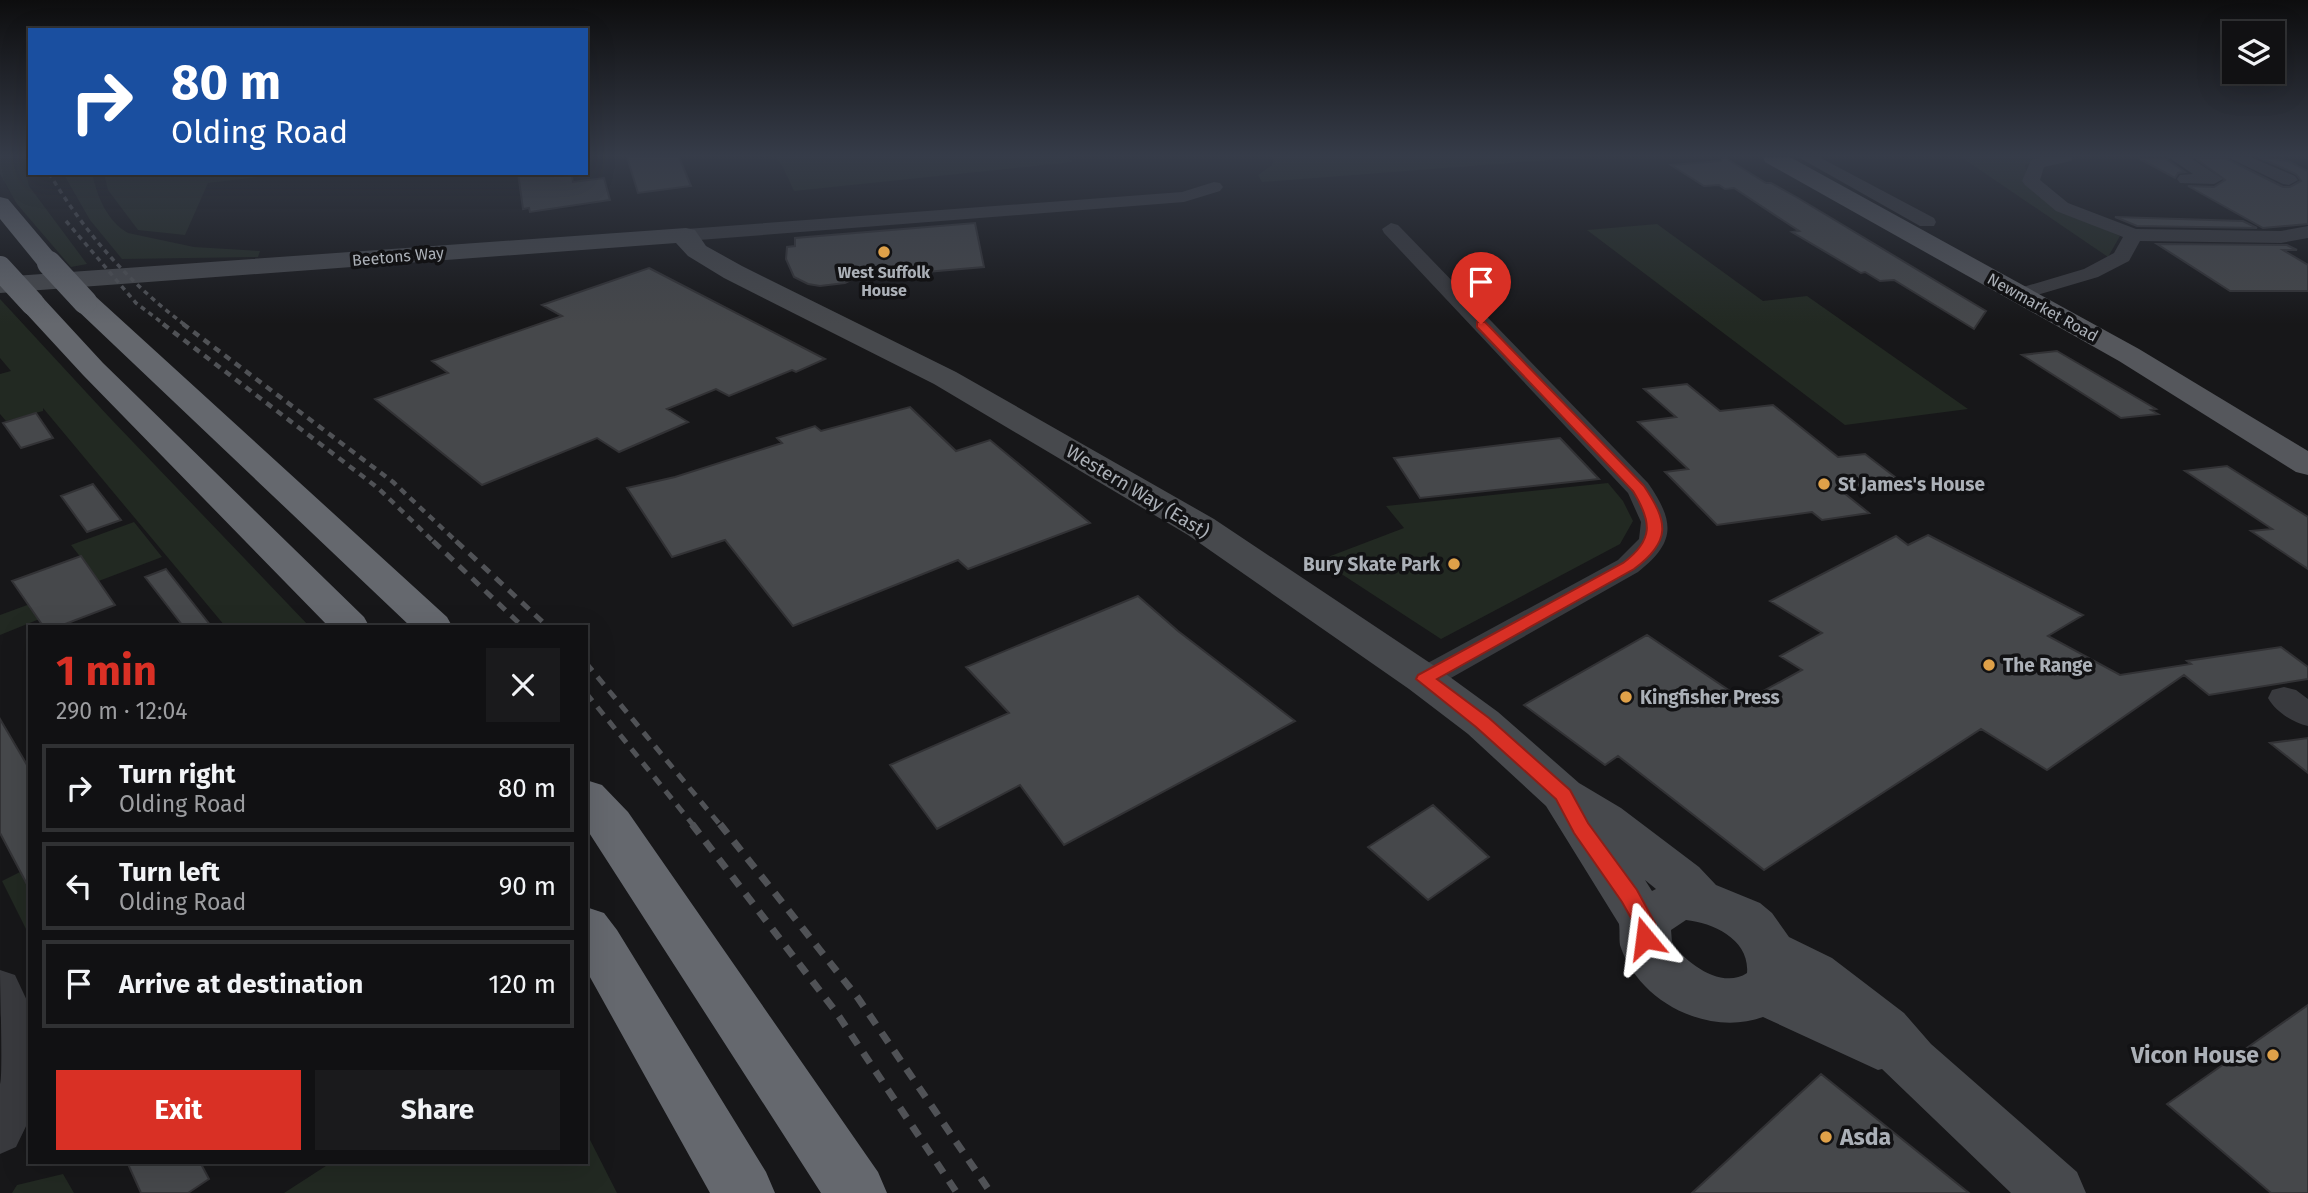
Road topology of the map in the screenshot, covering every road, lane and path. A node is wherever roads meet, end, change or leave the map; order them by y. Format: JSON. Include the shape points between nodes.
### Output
{"nodes":[{"id":1,"x":7,"y":213,"type":"edge"},
{"id":2,"x":979,"y":213,"type":"edge"},
{"id":3,"x":1872,"y":213,"type":"edge"},
{"id":4,"x":1909,"y":213,"type":"edge"},
{"id":5,"x":2077,"y":213,"type":"edge"},
{"id":6,"x":1927,"y":222,"type":"dead end"},
{"id":7,"x":1391,"y":229,"type":"dead end"},
{"id":8,"x":2308,"y":232,"type":"edge"},
{"id":9,"x":686,"y":235,"type":"junction"},
{"id":10,"x":2134,"y":235,"type":"junction"},
{"id":11,"x":0,"y":268,"type":"edge"},
{"id":12,"x":0,"y":285,"type":"edge"},
{"id":13,"x":2020,"y":294,"type":"junction"},
{"id":14,"x":2308,"y":465,"type":"edge"},
{"id":15,"x":349,"y":625,"type":"edge"},
{"id":16,"x":432,"y":625,"type":"edge"},
{"id":17,"x":1424,"y":679,"type":"junction"},
{"id":18,"x":1563,"y":795,"type":"junction"},
{"id":19,"x":588,"y":800,"type":"edge"},
{"id":20,"x":1700,"y":901,"type":"junction"},
{"id":21,"x":1646,"y":925,"type":"junction"},
{"id":22,"x":588,"y":931,"type":"edge"},
{"id":23,"x":1768,"y":973,"type":"junction"},
{"id":24,"x":0,"y":988,"type":"edge"},
{"id":25,"x":0,"y":1132,"type":"edge"},
{"id":26,"x":744,"y":1193,"type":"edge"},
{"id":27,"x":856,"y":1193,"type":"edge"},
{"id":28,"x":2055,"y":1193,"type":"edge"}],
"edges":[{"from":1,"to":16,"type":"highway","bridge":true,"via":[[85,302]]},
{"from":2,"to":9,"type":"street","name":"Beetons Way"},
{"from":3,"to":13,"type":"main road","name":"Newmarket Road"},
{"from":4,"to":6,"type":"street"},
{"from":5,"to":10,"type":"street"},
{"from":7,"to":17,"type":"street","via":[[1639,489],[1654,513],[1654,536],[1638,559]]},
{"from":8,"to":10,"type":"street","via":[[2281,237]]},
{"from":9,"to":12,"type":"street","name":"Beetons Way"},
{"from":9,"to":17,"type":"street","name":"Western Way (East)","via":[[697,251],[733,272],[945,378],[1201,527]]},
{"from":10,"to":13,"type":"street","via":[[2122,257],[2091,273]]},
{"from":11,"to":15,"type":"highway","bridge":true,"via":[[93,369]]},
{"from":13,"to":14,"type":"main road","name":"Newmarket Road"},
{"from":17,"to":18,"type":"street","name":"Western Way (East)","via":[[1483,723]]},
{"from":18,"to":20,"type":"street","name":"Western Way (East)","via":[[1604,821]]},
{"from":18,"to":21,"type":"street","name":"Western Way (East)"},
{"from":19,"to":27,"type":"highway","via":[[626,847]]},
{"from":20,"to":21,"type":"street","via":[[1665,904]]},
{"from":20,"to":23,"type":"street","via":[[1723,907],[1757,930]]},
{"from":21,"to":23,"type":"street","via":[[1649,953],[1662,971],[1704,998],[1748,1000]]},
{"from":22,"to":26,"type":"highway"},
{"from":23,"to":28,"type":"street","via":[[1791,1003],[1911,1062]]},
{"from":24,"to":25,"type":"street","via":[[14,1019],[25,1080]]}]}
